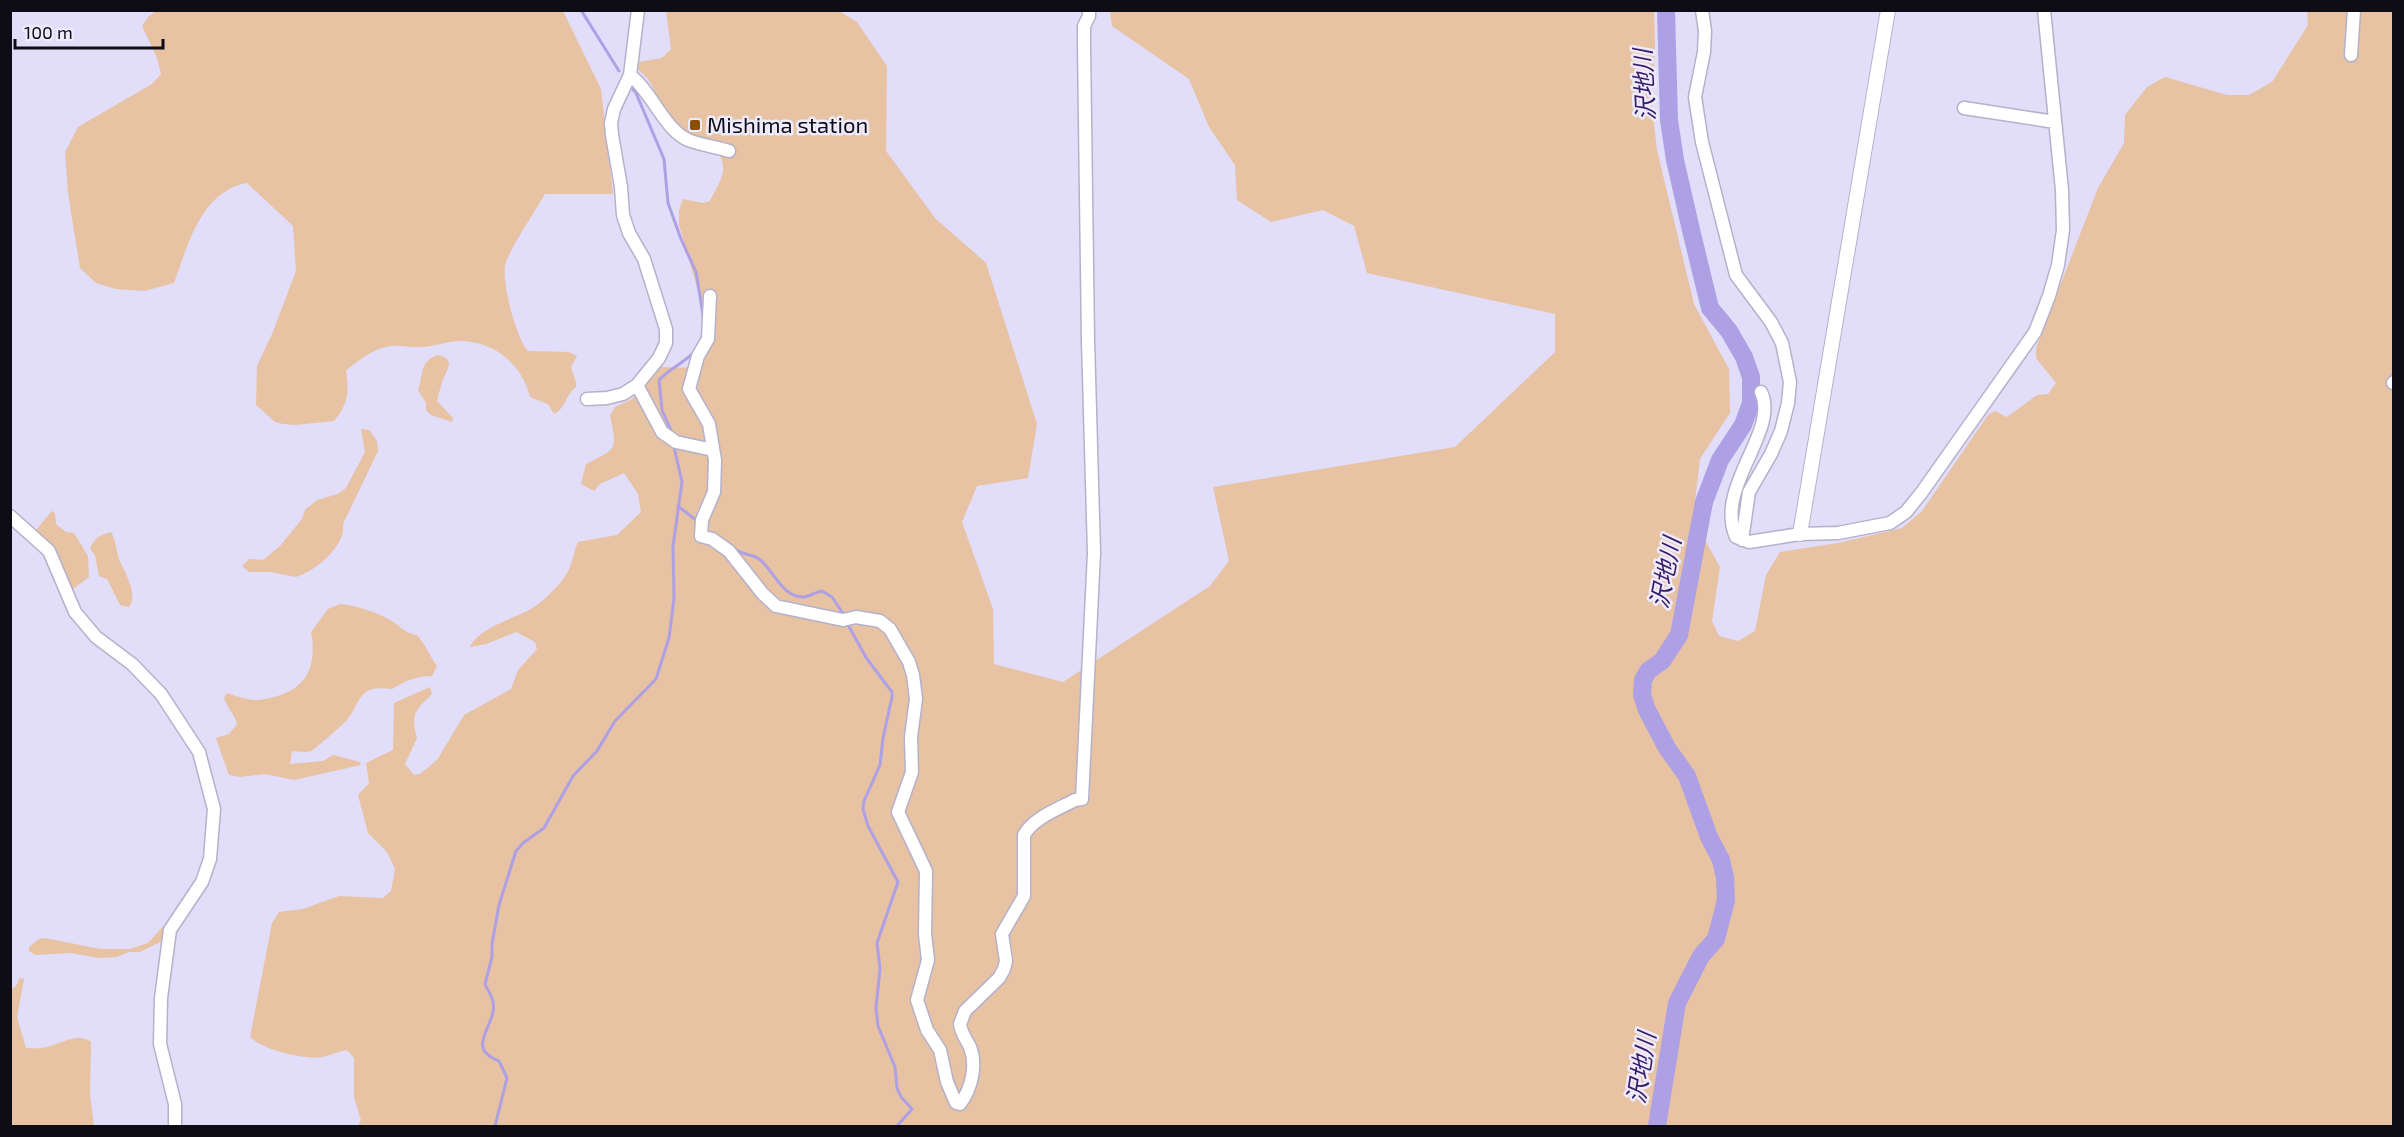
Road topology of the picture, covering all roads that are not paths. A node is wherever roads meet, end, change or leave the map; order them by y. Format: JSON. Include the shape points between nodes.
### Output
{"nodes":[{"id":1,"x":638,"y":10,"type":"edge"},
{"id":2,"x":1089,"y":10,"type":"edge"},
{"id":3,"x":1702,"y":10,"type":"edge"},
{"id":4,"x":1888,"y":10,"type":"edge"},
{"id":5,"x":2044,"y":10,"type":"edge"},
{"id":6,"x":2354,"y":10,"type":"edge"},
{"id":7,"x":2351,"y":54,"type":"dead end"},
{"id":8,"x":630,"y":75,"type":"junction"},
{"id":9,"x":1964,"y":108,"type":"dead end"},
{"id":10,"x":2055,"y":122,"type":"junction"},
{"id":11,"x":729,"y":151,"type":"dead end"},
{"id":12,"x":710,"y":296,"type":"dead end"},
{"id":13,"x":638,"y":385,"type":"junction"},
{"id":14,"x":1761,"y":392,"type":"dead end"},
{"id":15,"x":587,"y":399,"type":"dead end"},
{"id":16,"x":713,"y":450,"type":"junction"},
{"id":17,"x":10,"y":516,"type":"edge"},
{"id":18,"x":1800,"y":534,"type":"junction"},
{"id":19,"x":1742,"y":540,"type":"junction"},
{"id":20,"x":175,"y":1126,"type":"edge"}],
"edges":[{"from":1,"to":8,"type":"street"},
{"from":2,"to":16,"type":"street","via":[[1084,46],[1094,553],[1082,799],[1029,826],[1024,835],[1024,896],[1002,934],[1004,969],[966,1011],[960,1024],[973,1071],[960,1104],[950,1091],[940,1050],[927,1030],[917,1000],[928,960],[926,871],[898,812],[912,772],[916,699],[909,662],[890,629],[880,621],[856,617],[843,620],[771,603],[729,551],[701,536],[702,520],[714,492]]},
{"from":3,"to":19,"type":"street","via":[[1704,52],[1695,97],[1702,142],[1736,275],[1772,322],[1782,343],[1790,382],[1781,431],[1749,492]]},
{"from":4,"to":18,"type":"street"},
{"from":5,"to":10,"type":"street"},
{"from":6,"to":7,"type":"street"},
{"from":8,"to":11,"type":"street","via":[[642,84],[671,126],[687,140]]},
{"from":8,"to":13,"type":"street","via":[[611,123],[623,215],[644,259],[666,329],[666,343]]},
{"from":9,"to":10,"type":"street"},
{"from":10,"to":18,"type":"street","via":[[2062,190],[2062,246],[2035,332],[1906,512],[1890,523],[1838,533]]},
{"from":12,"to":16,"type":"street","via":[[708,339],[698,356],[689,389],[709,424]]},
{"from":13,"to":15,"type":"street","via":[[623,394]]},
{"from":13,"to":16,"type":"street","via":[[662,432],[676,442]]},
{"from":14,"to":19,"type":"street","via":[[1764,415],[1735,490],[1733,530]]},
{"from":17,"to":20,"type":"street","via":[[50,551],[75,612],[96,637],[132,664],[161,694],[199,752],[214,809],[210,859],[202,882],[170,930],[161,998],[160,1044],[175,1104]]},
{"from":18,"to":19,"type":"street"}]}
